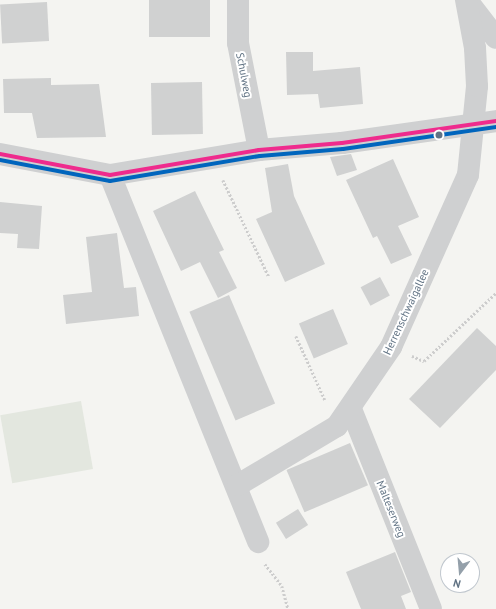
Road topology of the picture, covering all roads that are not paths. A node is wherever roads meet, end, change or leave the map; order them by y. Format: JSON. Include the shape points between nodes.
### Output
{"nodes":[{"id":1,"x":238,"y":0,"type":"edge"},
{"id":2,"x":467,"y":0,"type":"edge"},
{"id":3,"x":496,"y":38,"type":"edge"},
{"id":4,"x":486,"y":123,"type":"edge"},
{"id":5,"x":259,"y":150,"type":"junction"},
{"id":6,"x":0,"y":154,"type":"edge"},
{"id":7,"x":110,"y":175,"type":"junction"},
{"id":8,"x":351,"y":409,"type":"junction"},
{"id":9,"x":238,"y":485,"type":"junction"},
{"id":10,"x":258,"y":542,"type":"road end"},
{"id":11,"x":430,"y":609,"type":"edge"}],
"edges":[{"from":1,"to":5,"type":"street","name":"Schulweg","via":[[238,43]]},
{"from":2,"to":3,"type":"street"},
{"from":2,"to":4,"type":"street","name":"Herrenschwaigallee"},
{"from":4,"to":5,"type":"street"},
{"from":4,"to":8,"type":"street","name":"Herrenschwaigallee","via":[[468,175],[392,347]]},
{"from":5,"to":7,"type":"street"},
{"from":6,"to":7,"type":"street"},
{"from":7,"to":9,"type":"street"},
{"from":8,"to":9,"type":"street","name":"Herrenschwaigallee","via":[[337,426]]},
{"from":8,"to":11,"type":"street","name":"Malteserweg"},
{"from":9,"to":10,"type":"street"}]}
